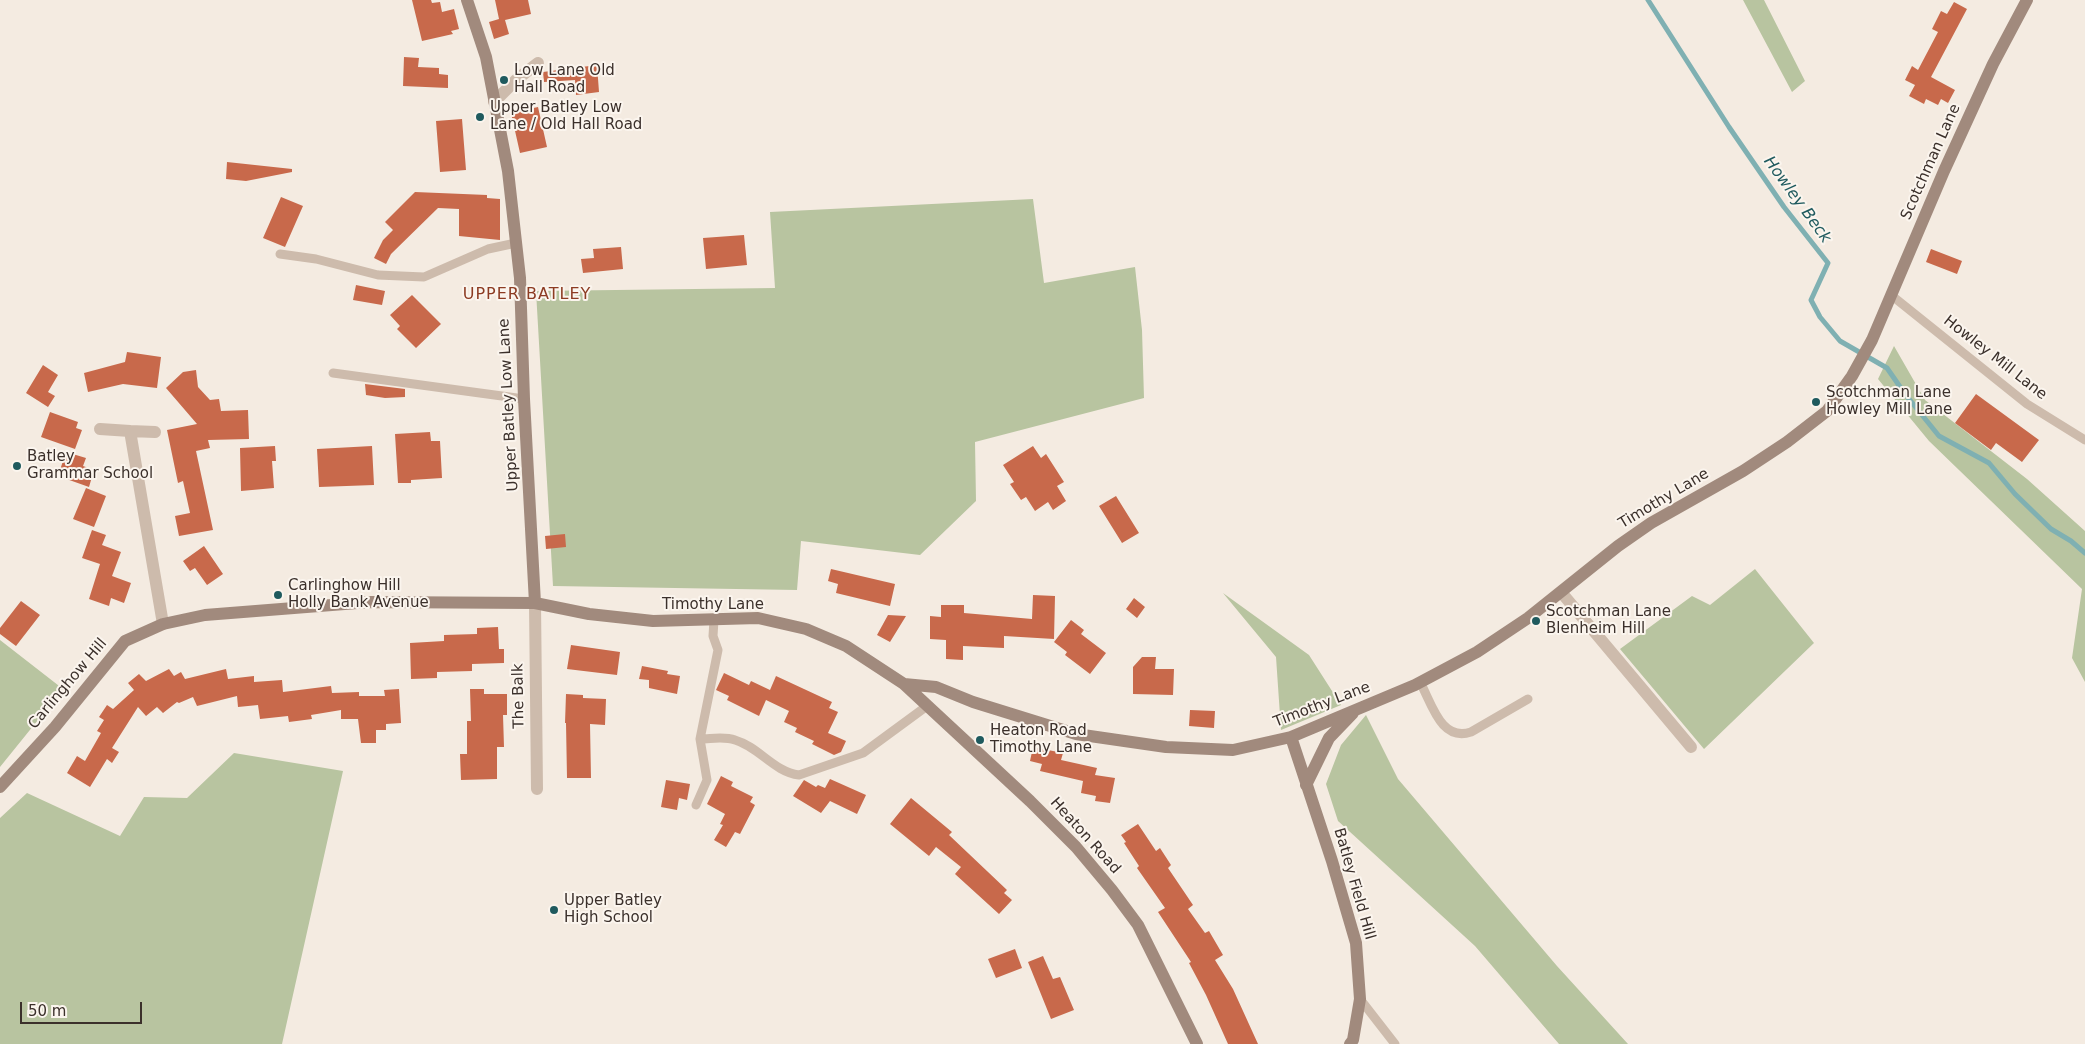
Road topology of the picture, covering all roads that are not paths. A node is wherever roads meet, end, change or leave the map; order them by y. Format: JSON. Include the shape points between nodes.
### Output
{"nodes":[{"id":1,"x":467,"y":0,"type":"edge"},
{"id":2,"x":2027,"y":0,"type":"edge"},
{"id":3,"x":538,"y":63,"type":"dead end"},
{"id":4,"x":494,"y":102,"type":"junction"},
{"id":5,"x":516,"y":243,"type":"junction"},
{"id":6,"x":280,"y":254,"type":"dead end"},
{"id":7,"x":1891,"y":295,"type":"junction"},
{"id":8,"x":1872,"y":340,"type":"joint"},
{"id":9,"x":334,"y":373,"type":"dead end"},
{"id":10,"x":524,"y":400,"type":"junction"},
{"id":11,"x":100,"y":429,"type":"dead end"},
{"id":12,"x":130,"y":430,"type":"junction"},
{"id":13,"x":155,"y":432,"type":"dead end"},
{"id":14,"x":2085,"y":440,"type":"edge"},
{"id":15,"x":1561,"y":592,"type":"junction"},
{"id":16,"x":535,"y":603,"type":"junction"},
{"id":17,"x":714,"y":620,"type":"junction"},
{"id":18,"x":163,"y":624,"type":"junction"},
{"id":19,"x":1420,"y":682,"type":"junction"},
{"id":20,"x":904,"y":684,"type":"junction"},
{"id":21,"x":1528,"y":699,"type":"dead end"},
{"id":22,"x":927,"y":706,"type":"junction"},
{"id":23,"x":1356,"y":710,"type":"junction"},
{"id":24,"x":1291,"y":737,"type":"junction"},
{"id":25,"x":700,"y":739,"type":"junction"},
{"id":26,"x":1691,"y":747,"type":"dead end"},
{"id":27,"x":1306,"y":785,"type":"junction"},
{"id":28,"x":0,"y":787,"type":"edge"},
{"id":29,"x":537,"y":789,"type":"dead end"},
{"id":30,"x":696,"y":805,"type":"dead end"},
{"id":31,"x":1360,"y":999,"type":"junction"},
{"id":32,"x":1197,"y":1044,"type":"edge"},
{"id":33,"x":1350,"y":1044,"type":"edge"},
{"id":34,"x":1395,"y":1044,"type":"edge"}],
"edges":[{"from":1,"to":4,"type":"street","name":"Upper Batley Low Lane","via":[[486,57]]},
{"from":2,"to":7,"type":"street","name":"Scotchman Lane","via":[[1944,170]]},
{"from":3,"to":4,"type":"street"},
{"from":4,"to":5,"type":"street","name":"Upper Batley Low Lane","via":[[508,171]]},
{"from":5,"to":6,"type":"lane","via":[[488,249],[424,277],[378,275],[316,259]]},
{"from":5,"to":10,"type":"street","name":"Upper Batley Low Lane"},
{"from":7,"to":8,"type":"street","name":"Scotchman Lane"},
{"from":7,"to":14,"type":"lane","name":"Howley Mill Lane","via":[[2027,404]]},
{"from":8,"to":15,"type":"street","name":"Timothy Lane","via":[[1827,412],[1743,471],[1651,523]]},
{"from":9,"to":10,"type":"lane"},
{"from":10,"to":16,"type":"street","name":"Upper Batley Low Lane"},
{"from":11,"to":12,"type":"street"},
{"from":12,"to":13,"type":"street"},
{"from":12,"to":18,"type":"street"},
{"from":15,"to":19,"type":"street","name":"Timothy Lane","via":[[1477,652]]},
{"from":15,"to":26,"type":"street"},
{"from":16,"to":17,"type":"street","name":"Timothy Lane","via":[[589,614],[653,621]]},
{"from":16,"to":18,"type":"street","name":"Carlinghow Hill","via":[[370,602],[205,615]]},
{"from":16,"to":29,"type":"street","name":"The Balk"},
{"from":17,"to":20,"type":"street","name":"Timothy Lane","via":[[758,618],[806,629],[846,646]]},
{"from":17,"to":25,"type":"lane","via":[[713,636],[718,650]]},
{"from":18,"to":28,"type":"street","name":"Carlinghow Hill","via":[[125,641],[55,727]]},
{"from":19,"to":21,"type":"lane","via":[[1444,727],[1462,735]]},
{"from":19,"to":23,"type":"street","name":"Timothy Lane"},
{"from":20,"to":22,"type":"street","name":"Heaton Road"},
{"from":20,"to":24,"type":"street","name":"Timothy Lane","via":[[936,687],[1076,734],[1166,748],[1233,750]]},
{"from":22,"to":25,"type":"lane","via":[[863,753],[799,775],[788,774],[735,740]]},
{"from":22,"to":32,"type":"street","name":"Heaton Road","via":[[1030,801],[1076,847],[1112,890],[1138,925]]},
{"from":23,"to":24,"type":"street","name":"Timothy Lane"},
{"from":23,"to":27,"type":"street","via":[[1329,738]]},
{"from":24,"to":27,"type":"street","name":"Batley Field Hill"},
{"from":25,"to":30,"type":"lane","via":[[706,780]]},
{"from":27,"to":31,"type":"street","name":"Batley Field Hill","via":[[1356,943]]},
{"from":31,"to":33,"type":"street","name":"Batley Field Hill"},
{"from":31,"to":34,"type":"lane"}]}
